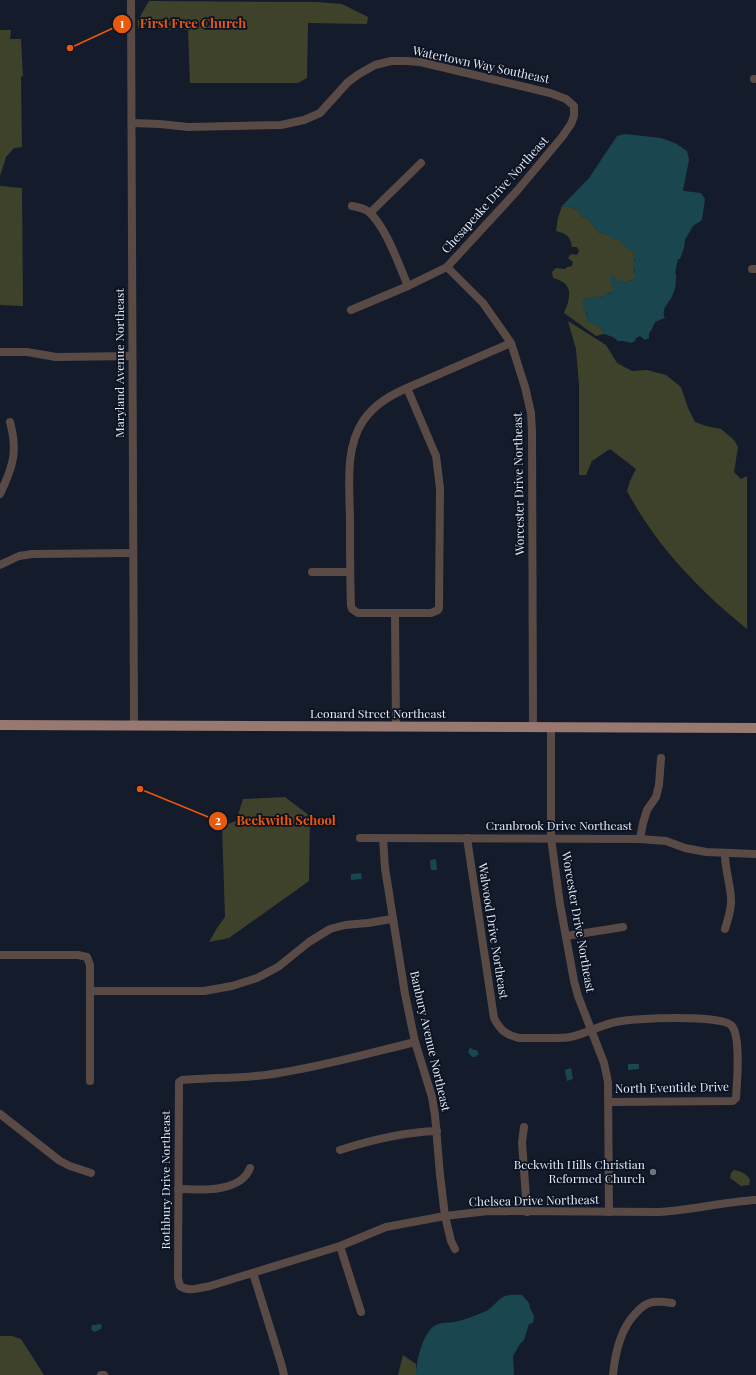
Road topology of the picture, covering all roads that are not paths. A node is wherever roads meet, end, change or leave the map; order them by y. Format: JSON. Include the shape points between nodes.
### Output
{"nodes":[{"id":1,"x":131,"y":0,"type":"edge"},
{"id":2,"x":575,"y":110,"type":"joint"},
{"id":3,"x":132,"y":123,"type":"junction"},
{"id":4,"x":421,"y":163,"type":"dead end"},
{"id":5,"x":352,"y":206,"type":"dead end"},
{"id":6,"x":370,"y":213,"type":"junction"},
{"id":7,"x":447,"y":267,"type":"junction"},
{"id":8,"x":408,"y":286,"type":"junction"},
{"id":9,"x":351,"y":310,"type":"dead end"},
{"id":10,"x":511,"y":343,"type":"junction"},
{"id":11,"x":0,"y":352,"type":"edge"},
{"id":12,"x":132,"y":356,"type":"junction"},
{"id":13,"x":407,"y":388,"type":"junction"},
{"id":14,"x":10,"y":422,"type":"dead end"},
{"id":15,"x":0,"y":494,"type":"edge"},
{"id":16,"x":132,"y":552,"type":"junction"},
{"id":17,"x":1,"y":563,"type":"edge"},
{"id":18,"x":312,"y":572,"type":"dead end"},
{"id":19,"x":350,"y":572,"type":"junction"},
{"id":20,"x":395,"y":614,"type":"junction"},
{"id":21,"x":0,"y":725,"type":"edge"},
{"id":22,"x":134,"y":726,"type":"junction"},
{"id":23,"x":396,"y":727,"type":"junction"},
{"id":24,"x":533,"y":728,"type":"junction"},
{"id":25,"x":551,"y":728,"type":"junction"},
{"id":26,"x":756,"y":728,"type":"edge"},
{"id":27,"x":661,"y":758,"type":"dead end"},
{"id":28,"x":360,"y":838,"type":"dead end"},
{"id":29,"x":383,"y":838,"type":"junction"},
{"id":30,"x":467,"y":838,"type":"junction"},
{"id":31,"x":551,"y":838,"type":"junction"},
{"id":32,"x":640,"y":839,"type":"junction"},
{"id":33,"x":725,"y":854,"type":"junction"},
{"id":34,"x":756,"y":854,"type":"edge"},
{"id":35,"x":392,"y":919,"type":"junction"},
{"id":36,"x":624,"y":927,"type":"dead end"},
{"id":37,"x":725,"y":929,"type":"dead end"},
{"id":38,"x":566,"y":936,"type":"junction"},
{"id":39,"x":0,"y":955,"type":"edge"},
{"id":40,"x":90,"y":991,"type":"junction"},
{"id":41,"x":591,"y":1030,"type":"junction"},
{"id":42,"x":416,"y":1042,"type":"junction"},
{"id":43,"x":90,"y":1081,"type":"dead end"},
{"id":44,"x":609,"y":1102,"type":"junction"},
{"id":45,"x":0,"y":1114,"type":"edge"},
{"id":46,"x":524,"y":1127,"type":"dead end"},
{"id":47,"x":437,"y":1131,"type":"junction"},
{"id":48,"x":340,"y":1150,"type":"dead end"},
{"id":49,"x":250,"y":1168,"type":"dead end"},
{"id":50,"x":91,"y":1173,"type":"dead end"},
{"id":51,"x":178,"y":1189,"type":"junction"},
{"id":52,"x":756,"y":1200,"type":"edge"},
{"id":53,"x":527,"y":1212,"type":"junction"},
{"id":54,"x":609,"y":1212,"type":"junction"},
{"id":55,"x":445,"y":1216,"type":"junction"},
{"id":56,"x":340,"y":1246,"type":"junction"},
{"id":57,"x":455,"y":1249,"type":"dead end"},
{"id":58,"x":253,"y":1273,"type":"junction"},
{"id":59,"x":180,"y":1286,"type":"joint"},
{"id":60,"x":672,"y":1303,"type":"dead end"},
{"id":61,"x":361,"y":1312,"type":"dead end"},
{"id":62,"x":284,"y":1375,"type":"edge"},
{"id":63,"x":613,"y":1375,"type":"edge"}],
"edges":[{"from":1,"to":3,"type":"street","name":"Maryland Avenue Northeast"},
{"from":2,"to":3,"type":"street","name":"Watertown Way Southeast","via":[[566,99],[550,93],[420,62],[391,61],[375,65],[359,74],[348,82],[320,113],[304,120],[282,125],[188,127]]},
{"from":2,"to":7,"type":"street","name":"Chesapeake Drive Northeast","via":[[571,124],[550,152]]},
{"from":3,"to":12,"type":"street","name":"Maryland Avenue Northeast"},
{"from":4,"to":6,"type":"street"},
{"from":5,"to":6,"type":"street"},
{"from":6,"to":8,"type":"street","via":[[386,235]]},
{"from":7,"to":8,"type":"street","name":"Chesapeake Drive Northeast"},
{"from":7,"to":10,"type":"street","name":"Worcester Drive Northeast","via":[[483,304]]},
{"from":8,"to":9,"type":"street","name":"Chesapeake Drive Northeast"},
{"from":10,"to":13,"type":"street"},
{"from":10,"to":24,"type":"street","name":"Worcester Drive Northeast","via":[[531,413]]},
{"from":11,"to":12,"type":"street","via":[[27,352],[56,358]]},
{"from":12,"to":16,"type":"street","name":"Maryland Avenue Northeast"},
{"from":13,"to":19,"type":"street","via":[[374,407],[359,429],[353,446],[350,459]]},
{"from":13,"to":20,"type":"street","via":[[436,456],[438,468],[439,608],[431,613]]},
{"from":14,"to":15,"type":"street","via":[[14,447],[13,462]]},
{"from":16,"to":17,"type":"street","via":[[32,554]]},
{"from":16,"to":22,"type":"street","name":"Maryland Avenue Northeast"},
{"from":18,"to":19,"type":"street"},
{"from":19,"to":20,"type":"street","via":[[352,609],[358,613]]},
{"from":20,"to":23,"type":"street"},
{"from":21,"to":22,"type":"main road","name":"Leonard Street Northeast"},
{"from":22,"to":23,"type":"main road","name":"Leonard Street Northeast"},
{"from":23,"to":24,"type":"main road","name":"Leonard Street Northeast"},
{"from":24,"to":25,"type":"main road","name":"Leonard Street Northeast"},
{"from":25,"to":26,"type":"main road","name":"Leonard Street Northeast"},
{"from":25,"to":31,"type":"street","name":"Worcester Drive Northeast"},
{"from":27,"to":32,"type":"street","via":[[659,786],[642,823]]},
{"from":28,"to":29,"type":"street","name":"Cranbrook Drive Northeast"},
{"from":29,"to":30,"type":"street","name":"Cranbrook Drive Northeast"},
{"from":29,"to":35,"type":"street","name":"Banbury Avenue Northeast"},
{"from":30,"to":31,"type":"street","name":"Cranbrook Drive Northeast"},
{"from":30,"to":41,"type":"street","name":"Walwood Drive Northeast","via":[[494,1014],[499,1027],[509,1035],[519,1038],[569,1038]]},
{"from":31,"to":32,"type":"street","name":"Cranbrook Drive Northeast"},
{"from":31,"to":38,"type":"street","name":"Worcester Drive Northeast"},
{"from":32,"to":33,"type":"street","name":"Cranbrook Drive Northeast","via":[[666,841],[685,848]]},
{"from":33,"to":34,"type":"street","name":"Cranbrook Drive Northeast"},
{"from":33,"to":37,"type":"street","via":[[731,899]]},
{"from":35,"to":40,"type":"street","via":[[330,929],[278,967],[257,978],[232,986],[199,991]]},
{"from":35,"to":42,"type":"street","name":"Banbury Avenue Northeast"},
{"from":36,"to":38,"type":"street"},
{"from":38,"to":41,"type":"street","name":"Worcester Drive Northeast","via":[[574,982]]},
{"from":39,"to":40,"type":"street","via":[[87,957],[90,965]]},
{"from":40,"to":43,"type":"street"},
{"from":41,"to":44,"type":"street","name":"Worcester Drive Northeast","via":[[606,1071]]},
{"from":41,"to":44,"type":"street","name":"North Eventide Drive","via":[[618,1021],[705,1019],[731,1024],[736,1032],[736,1098],[730,1102]]},
{"from":42,"to":47,"type":"street","name":"Banbury Avenue Northeast","via":[[432,1097]]},
{"from":42,"to":51,"type":"street","name":"Rothbury Drive Northeast","via":[[278,1074],[186,1079],[179,1082]]},
{"from":44,"to":54,"type":"street","name":"Worcester Drive Northeast"},
{"from":45,"to":50,"type":"street","via":[[60,1161]]},
{"from":46,"to":53,"type":"street","via":[[522,1142]]},
{"from":47,"to":48,"type":"street","via":[[385,1138]]},
{"from":47,"to":55,"type":"street","name":"Banbury Avenue Northeast"},
{"from":49,"to":51,"type":"street","via":[[236,1183],[223,1188]]},
{"from":51,"to":59,"type":"street","name":"Rothbury Drive Northeast"},
{"from":52,"to":54,"type":"street","name":"Chelsea Drive Northeast","via":[[683,1210]]},
{"from":53,"to":54,"type":"street","name":"Chelsea Drive Northeast"},
{"from":53,"to":55,"type":"street","name":"Chelsea Drive Northeast","via":[[488,1211]]},
{"from":55,"to":56,"type":"street","name":"Chelsea Drive Northeast","via":[[386,1227]]},
{"from":55,"to":57,"type":"street","name":"Banbury Avenue Northeast","via":[[450,1241]]},
{"from":56,"to":58,"type":"street","name":"Chelsea Drive Northeast"},
{"from":56,"to":61,"type":"street"},
{"from":58,"to":59,"type":"street","name":"Chelsea Drive Northeast","via":[[198,1289],[184,1289]]},
{"from":58,"to":62,"type":"street"},
{"from":60,"to":63,"type":"street","via":[[661,1301],[644,1305],[629,1321],[615,1357]]}]}
